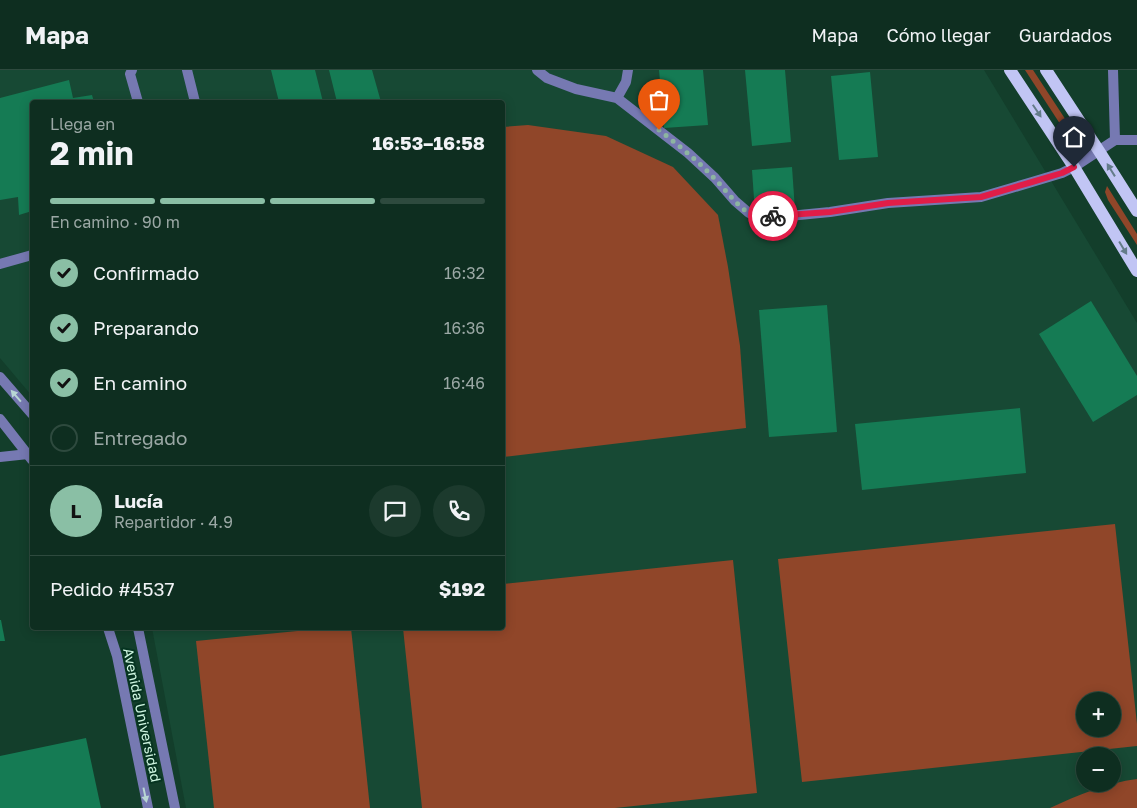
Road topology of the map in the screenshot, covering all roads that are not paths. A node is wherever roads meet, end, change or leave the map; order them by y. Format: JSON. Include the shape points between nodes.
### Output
{"nodes":[{"id":1,"x":132,"y":70,"type":"edge"},
{"id":2,"x":187,"y":70,"type":"edge"},
{"id":3,"x":537,"y":70,"type":"edge"},
{"id":4,"x":628,"y":70,"type":"edge"},
{"id":5,"x":1010,"y":70,"type":"edge"},
{"id":6,"x":1046,"y":70,"type":"edge"},
{"id":7,"x":1112,"y":70,"type":"edge"},
{"id":8,"x":617,"y":98,"type":"junction"},
{"id":9,"x":137,"y":100,"type":"edge"},
{"id":10,"x":194,"y":100,"type":"edge"},
{"id":11,"x":1115,"y":140,"type":"junction"},
{"id":12,"x":1137,"y":140,"type":"edge"},
{"id":13,"x":1099,"y":150,"type":"junction"},
{"id":14,"x":1074,"y":167,"type":"junction"},
{"id":15,"x":1137,"y":211,"type":"edge"},
{"id":16,"x":30,"y":256,"type":"edge"},
{"id":17,"x":0,"y":264,"type":"edge"},
{"id":18,"x":1137,"y":271,"type":"edge"},
{"id":19,"x":0,"y":378,"type":"edge"},
{"id":20,"x":30,"y":412,"type":"edge"},
{"id":21,"x":0,"y":419,"type":"edge"},
{"id":22,"x":0,"y":457,"type":"edge"},
{"id":23,"x":30,"y":457,"type":"edge"},
{"id":24,"x":109,"y":630,"type":"edge"},
{"id":25,"x":138,"y":630,"type":"edge"},
{"id":26,"x":148,"y":808,"type":"edge"},
{"id":27,"x":175,"y":808,"type":"edge"}],
"edges":[{"from":1,"to":9,"type":"street","via":[[130,74]]},
{"from":2,"to":10,"type":"street"},
{"from":3,"to":8,"type":"street","via":[[547,78],[576,89]]},
{"from":4,"to":8,"type":"street","via":[[626,82]]},
{"from":5,"to":14,"type":"main road","one_way":true},
{"from":6,"to":13,"type":"main road"},
{"from":7,"to":11,"type":"street"},
{"from":8,"to":14,"type":"street","via":[[688,153],[749,213],[762,217],[981,197]]},
{"from":11,"to":12,"type":"street"},
{"from":11,"to":13,"type":"street"},
{"from":13,"to":14,"type":"street"},
{"from":15,"to":13,"type":"main road","one_way":true},
{"from":14,"to":18,"type":"main road","one_way":true},
{"from":16,"to":17,"type":"street"},
{"from":20,"to":19,"type":"street","one_way":true},
{"from":21,"to":23,"type":"street"},
{"from":22,"to":23,"type":"street"},
{"from":24,"to":26,"type":"street","name":"Avenida Universidad","one_way":true,"via":[[117,656]]},
{"from":25,"to":27,"type":"street","name":"Avenida Universidad"}]}
